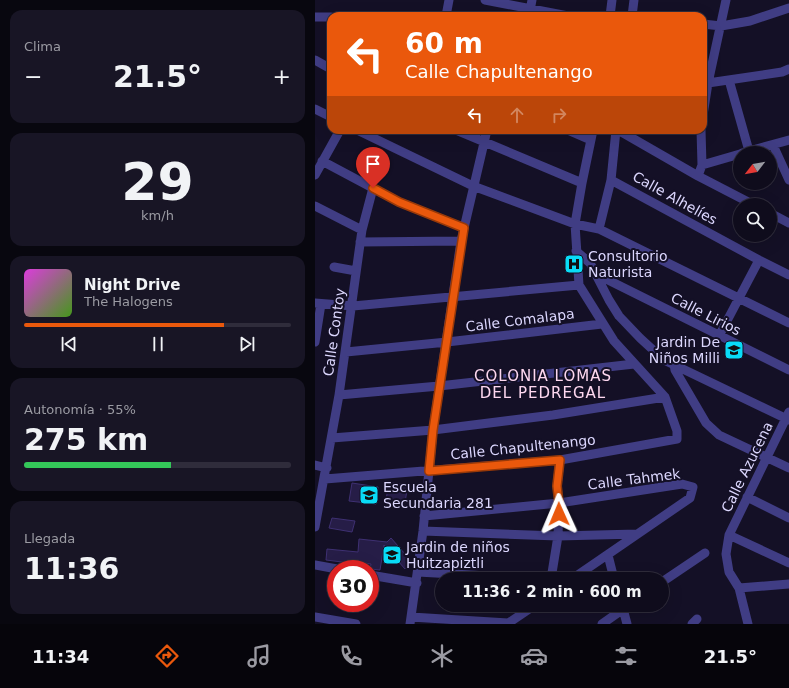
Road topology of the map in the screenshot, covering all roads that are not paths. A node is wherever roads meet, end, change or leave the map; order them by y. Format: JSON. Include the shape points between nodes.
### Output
{"nodes":[{"id":1,"x":449,"y":0,"type":"edge"},
{"id":2,"x":485,"y":0,"type":"edge"},
{"id":3,"x":612,"y":0,"type":"edge"},
{"id":4,"x":634,"y":0,"type":"edge"},
{"id":5,"x":726,"y":0,"type":"edge"},
{"id":6,"x":530,"y":8,"type":"edge"},
{"id":7,"x":789,"y":8,"type":"edge"},
{"id":8,"x":446,"y":12,"type":"edge"},
{"id":9,"x":549,"y":12,"type":"edge"},
{"id":10,"x":610,"y":12,"type":"edge"},
{"id":11,"x":633,"y":12,"type":"edge"},
{"id":12,"x":315,"y":17,"type":"edge"},
{"id":13,"x":327,"y":17,"type":"edge"},
{"id":14,"x":707,"y":24,"type":"edge"},
{"id":15,"x":721,"y":26,"type":"junction"},
{"id":16,"x":315,"y":60,"type":"edge"},
{"id":17,"x":327,"y":66,"type":"edge"},
{"id":18,"x":707,"y":67,"type":"edge"},
{"id":19,"x":789,"y":69,"type":"edge"},
{"id":20,"x":729,"y":80,"type":"junction"},
{"id":21,"x":708,"y":83,"type":"junction"},
{"id":22,"x":707,"y":89,"type":"edge"},
{"id":23,"x":315,"y":109,"type":"edge"},
{"id":24,"x":327,"y":115,"type":"edge"},
{"id":25,"x":338,"y":134,"type":"edge"},
{"id":26,"x":365,"y":134,"type":"edge"},
{"id":27,"x":465,"y":134,"type":"edge"},
{"id":28,"x":486,"y":134,"type":"edge"},
{"id":29,"x":577,"y":134,"type":"edge"},
{"id":30,"x":592,"y":134,"type":"edge"},
{"id":31,"x":617,"y":134,"type":"edge"},
{"id":32,"x":624,"y":134,"type":"edge"},
{"id":33,"x":701,"y":134,"type":"edge"},
{"id":34,"x":591,"y":140,"type":"junction"},
{"id":35,"x":789,"y":140,"type":"edge"},
{"id":36,"x":484,"y":143,"type":"junction"},
{"id":37,"x":773,"y":145,"type":"junction"},
{"id":38,"x":743,"y":146,"type":"edge"},
{"id":39,"x":769,"y":146,"type":"edge"},
{"id":40,"x":733,"y":156,"type":"edge"},
{"id":41,"x":322,"y":161,"type":"junction"},
{"id":42,"x":702,"y":165,"type":"junction"},
{"id":43,"x":315,"y":175,"type":"edge"},
{"id":44,"x":698,"y":176,"type":"junction"},
{"id":45,"x":611,"y":180,"type":"junction"},
{"id":46,"x":789,"y":180,"type":"edge"},
{"id":47,"x":582,"y":183,"type":"junction"},
{"id":48,"x":473,"y":186,"type":"junction"},
{"id":49,"x":373,"y":188,"type":"junction"},
{"id":50,"x":740,"y":198,"type":"edge"},
{"id":51,"x":315,"y":206,"type":"edge"},
{"id":52,"x":777,"y":217,"type":"edge"},
{"id":53,"x":789,"y":223,"type":"edge"},
{"id":54,"x":575,"y":224,"type":"junction"},
{"id":55,"x":464,"y":228,"type":"junction"},
{"id":56,"x":599,"y":228,"type":"junction"},
{"id":57,"x":362,"y":230,"type":"junction"},
{"id":58,"x":461,"y":241,"type":"junction"},
{"id":59,"x":360,"y":242,"type":"junction"},
{"id":60,"x":576,"y":251,"type":"junction"},
{"id":61,"x":759,"y":260,"type":"junction"},
{"id":62,"x":334,"y":267,"type":"dead end"},
{"id":63,"x":356,"y":271,"type":"junction"},
{"id":64,"x":596,"y":274,"type":"junction"},
{"id":65,"x":789,"y":275,"type":"edge"},
{"id":66,"x":579,"y":285,"type":"junction"},
{"id":67,"x":453,"y":297,"type":"junction"},
{"id":68,"x":740,"y":298,"type":"junction"},
{"id":69,"x":318,"y":304,"type":"edge"},
{"id":70,"x":353,"y":306,"type":"junction"},
{"id":71,"x":789,"y":323,"type":"edge"},
{"id":72,"x":602,"y":324,"type":"junction"},
{"id":73,"x":719,"y":336,"type":"junction"},
{"id":74,"x":315,"y":342,"type":"edge"},
{"id":75,"x":447,"y":342,"type":"junction"},
{"id":76,"x":346,"y":352,"type":"junction"},
{"id":77,"x":634,"y":364,"type":"junction"},
{"id":78,"x":674,"y":364,"type":"junction"},
{"id":79,"x":789,"y":370,"type":"edge"},
{"id":80,"x":439,"y":386,"type":"junction"},
{"id":81,"x":339,"y":395,"type":"junction"},
{"id":82,"x":665,"y":397,"type":"junction"},
{"id":83,"x":788,"y":417,"type":"edge"},
{"id":84,"x":433,"y":430,"type":"junction"},
{"id":85,"x":332,"y":438,"type":"junction"},
{"id":86,"x":768,"y":457,"type":"junction"},
{"id":87,"x":560,"y":460,"type":"junction"},
{"id":88,"x":315,"y":465,"type":"edge"},
{"id":89,"x":327,"y":468,"type":"junction"},
{"id":90,"x":789,"y":468,"type":"edge"},
{"id":91,"x":429,"y":471,"type":"junction"},
{"id":92,"x":325,"y":479,"type":"junction"},
{"id":93,"x":747,"y":498,"type":"junction"},
{"id":94,"x":559,"y":503,"type":"junction"},
{"id":95,"x":424,"y":516,"type":"junction"},
{"id":96,"x":789,"y":518,"type":"edge"},
{"id":97,"x":315,"y":527,"type":"edge"},
{"id":98,"x":423,"y":531,"type":"junction"},
{"id":99,"x":637,"y":534,"type":"junction"},
{"id":100,"x":729,"y":535,"type":"junction"},
{"id":101,"x":558,"y":536,"type":"junction"},
{"id":102,"x":705,"y":553,"type":"dead end"},
{"id":103,"x":608,"y":555,"type":"junction"},
{"id":104,"x":789,"y":563,"type":"edge"},
{"id":105,"x":315,"y":565,"type":"edge"},
{"id":106,"x":327,"y":567,"type":"edge"},
{"id":107,"x":418,"y":572,"type":"junction"},
{"id":108,"x":552,"y":572,"type":"edge"},
{"id":109,"x":582,"y":572,"type":"edge"},
{"id":110,"x":612,"y":572,"type":"edge"},
{"id":111,"x":435,"y":573,"type":"edge"},
{"id":112,"x":379,"y":577,"type":"edge"},
{"id":113,"x":669,"y":577,"type":"edge"},
{"id":114,"x":417,"y":583,"type":"junction"},
{"id":115,"x":789,"y":584,"type":"edge"},
{"id":116,"x":739,"y":588,"type":"junction"},
{"id":117,"x":525,"y":612,"type":"edge"},
{"id":118,"x":616,"y":612,"type":"edge"},
{"id":119,"x":625,"y":612,"type":"edge"},
{"id":120,"x":315,"y":616,"type":"edge"},
{"id":121,"x":411,"y":621,"type":"edge"},
{"id":122,"x":356,"y":624,"type":"edge"},
{"id":123,"x":508,"y":624,"type":"edge"},
{"id":124,"x":601,"y":624,"type":"edge"},
{"id":125,"x":627,"y":624,"type":"edge"},
{"id":126,"x":748,"y":624,"type":"edge"}],
"edges":[{"from":1,"to":8,"type":"street"},
{"from":2,"to":6,"type":"street"},
{"from":3,"to":10,"type":"street"},
{"from":4,"to":11,"type":"street"},
{"from":5,"to":15,"type":"street"},
{"from":6,"to":9,"type":"street"},
{"from":7,"to":15,"type":"street","via":[[750,21]]},
{"from":12,"to":13,"type":"street"},
{"from":14,"to":15,"type":"street"},
{"from":15,"to":18,"type":"street"},
{"from":16,"to":17,"type":"street"},
{"from":18,"to":21,"type":"street"},
{"from":19,"to":20,"type":"street"},
{"from":20,"to":21,"type":"street"},
{"from":20,"to":38,"type":"street"},
{"from":21,"to":22,"type":"street"},
{"from":23,"to":24,"type":"street"},
{"from":25,"to":41,"type":"street"},
{"from":26,"to":48,"type":"street"},
{"from":27,"to":36,"type":"street"},
{"from":28,"to":36,"type":"street"},
{"from":29,"to":34,"type":"street"},
{"from":30,"to":34,"type":"street"},
{"from":31,"to":45,"type":"street"},
{"from":32,"to":44,"type":"street"},
{"from":33,"to":42,"type":"street"},
{"from":34,"to":47,"type":"street"},
{"from":35,"to":37,"type":"street"},
{"from":36,"to":47,"type":"street"},
{"from":36,"to":48,"type":"street"},
{"from":37,"to":39,"type":"street"},
{"from":37,"to":46,"type":"street"},
{"from":40,"to":42,"type":"street"},
{"from":41,"to":43,"type":"street"},
{"from":41,"to":49,"type":"street"},
{"from":42,"to":44,"type":"street"},
{"from":44,"to":50,"type":"street"},
{"from":45,"to":56,"type":"street"},
{"from":45,"to":61,"type":"street","name":"Calle Alhelíes"},
{"from":47,"to":54,"type":"street"},
{"from":48,"to":54,"type":"street"},
{"from":48,"to":55,"type":"street"},
{"from":49,"to":55,"type":"street","via":[[399,202]]},
{"from":49,"to":57,"type":"street","name":"Calle Contoy"},
{"from":51,"to":57,"type":"street"},
{"from":52,"to":53,"type":"street"},
{"from":54,"to":56,"type":"street"},
{"from":54,"to":60,"type":"street"},
{"from":55,"to":58,"type":"street"},
{"from":56,"to":68,"type":"street"},
{"from":57,"to":59,"type":"street","name":"Calle Contoy"},
{"from":58,"to":59,"type":"street"},
{"from":58,"to":67,"type":"street"},
{"from":59,"to":63,"type":"street","name":"Calle Contoy"},
{"from":60,"to":64,"type":"street","name":"Calle Lirios","via":[[590,264]]},
{"from":60,"to":66,"type":"street"},
{"from":61,"to":65,"type":"street","name":"Calle Alhelíes"},
{"from":61,"to":68,"type":"street"},
{"from":62,"to":63,"type":"street"},
{"from":63,"to":70,"type":"street","name":"Calle Contoy"},
{"from":64,"to":73,"type":"street","name":"Calle Lirios"},
{"from":64,"to":78,"type":"street","via":[[619,316],[665,360]]},
{"from":66,"to":67,"type":"street"},
{"from":66,"to":72,"type":"street"},
{"from":67,"to":70,"type":"street"},
{"from":67,"to":75,"type":"street"},
{"from":68,"to":71,"type":"street"},
{"from":68,"to":73,"type":"street"},
{"from":69,"to":70,"type":"street"},
{"from":69,"to":74,"type":"street"},
{"from":70,"to":76,"type":"street","name":"Calle Contoy"},
{"from":72,"to":75,"type":"street","name":"Calle Comalapa"},
{"from":72,"to":77,"type":"street"},
{"from":73,"to":79,"type":"street","name":"Calle Lirios"},
{"from":75,"to":76,"type":"street","name":"Calle Comalapa"},
{"from":75,"to":80,"type":"street"},
{"from":76,"to":81,"type":"street","name":"Calle Contoy"},
{"from":77,"to":80,"type":"street"},
{"from":77,"to":82,"type":"street"},
{"from":78,"to":83,"type":"street"},
{"from":78,"to":86,"type":"street","via":[[706,423],[719,435]]},
{"from":80,"to":81,"type":"street"},
{"from":80,"to":84,"type":"street"},
{"from":81,"to":85,"type":"street","name":"Calle Contoy"},
{"from":82,"to":84,"type":"street","via":[[553,415]]},
{"from":82,"to":87,"type":"street","name":"Calle Chapultenango","via":[[677,431],[677,439]]},
{"from":83,"to":86,"type":"street","name":"Calle Azucena"},
{"from":84,"to":85,"type":"street"},
{"from":84,"to":91,"type":"street"},
{"from":85,"to":89,"type":"street","name":"Calle Contoy"},
{"from":86,"to":90,"type":"street"},
{"from":86,"to":93,"type":"street","name":"Calle Azucena"},
{"from":87,"to":91,"type":"street","name":"Calle Chapultenango"},
{"from":87,"to":94,"type":"street","via":[[557,486]]},
{"from":88,"to":89,"type":"street"},
{"from":89,"to":92,"type":"street","name":"Calle Contoy"},
{"from":91,"to":92,"type":"street","name":"Calle Chapultenango"},
{"from":91,"to":95,"type":"street"},
{"from":92,"to":97,"type":"street","name":"Calle Contoy"},
{"from":93,"to":96,"type":"street"},
{"from":93,"to":100,"type":"street","name":"Calle Azucena"},
{"from":94,"to":95,"type":"street","name":"Calle Tahmek"},
{"from":94,"to":99,"type":"street","name":"Calle Tahmek","via":[[682,484],[693,487],[690,498]]},
{"from":94,"to":101,"type":"street"},
{"from":95,"to":98,"type":"street"},
{"from":98,"to":101,"type":"street"},
{"from":98,"to":107,"type":"street"},
{"from":99,"to":101,"type":"street"},
{"from":99,"to":103,"type":"street"},
{"from":100,"to":104,"type":"street"},
{"from":100,"to":116,"type":"street","name":"Calle Azucena","via":[[726,554],[729,572]]},
{"from":101,"to":108,"type":"street"},
{"from":102,"to":113,"type":"street"},
{"from":103,"to":109,"type":"street"},
{"from":103,"to":110,"type":"street"},
{"from":105,"to":106,"type":"street"},
{"from":107,"to":111,"type":"street"},
{"from":107,"to":114,"type":"street"},
{"from":112,"to":114,"type":"street"},
{"from":114,"to":121,"type":"street"},
{"from":115,"to":116,"type":"street"},
{"from":116,"to":126,"type":"street","name":"Calle Azucena"},
{"from":117,"to":123,"type":"street"},
{"from":118,"to":124,"type":"street"},
{"from":119,"to":125,"type":"street"},
{"from":120,"to":122,"type":"street"},
{"from":121,"to":123,"type":"street"}]}
